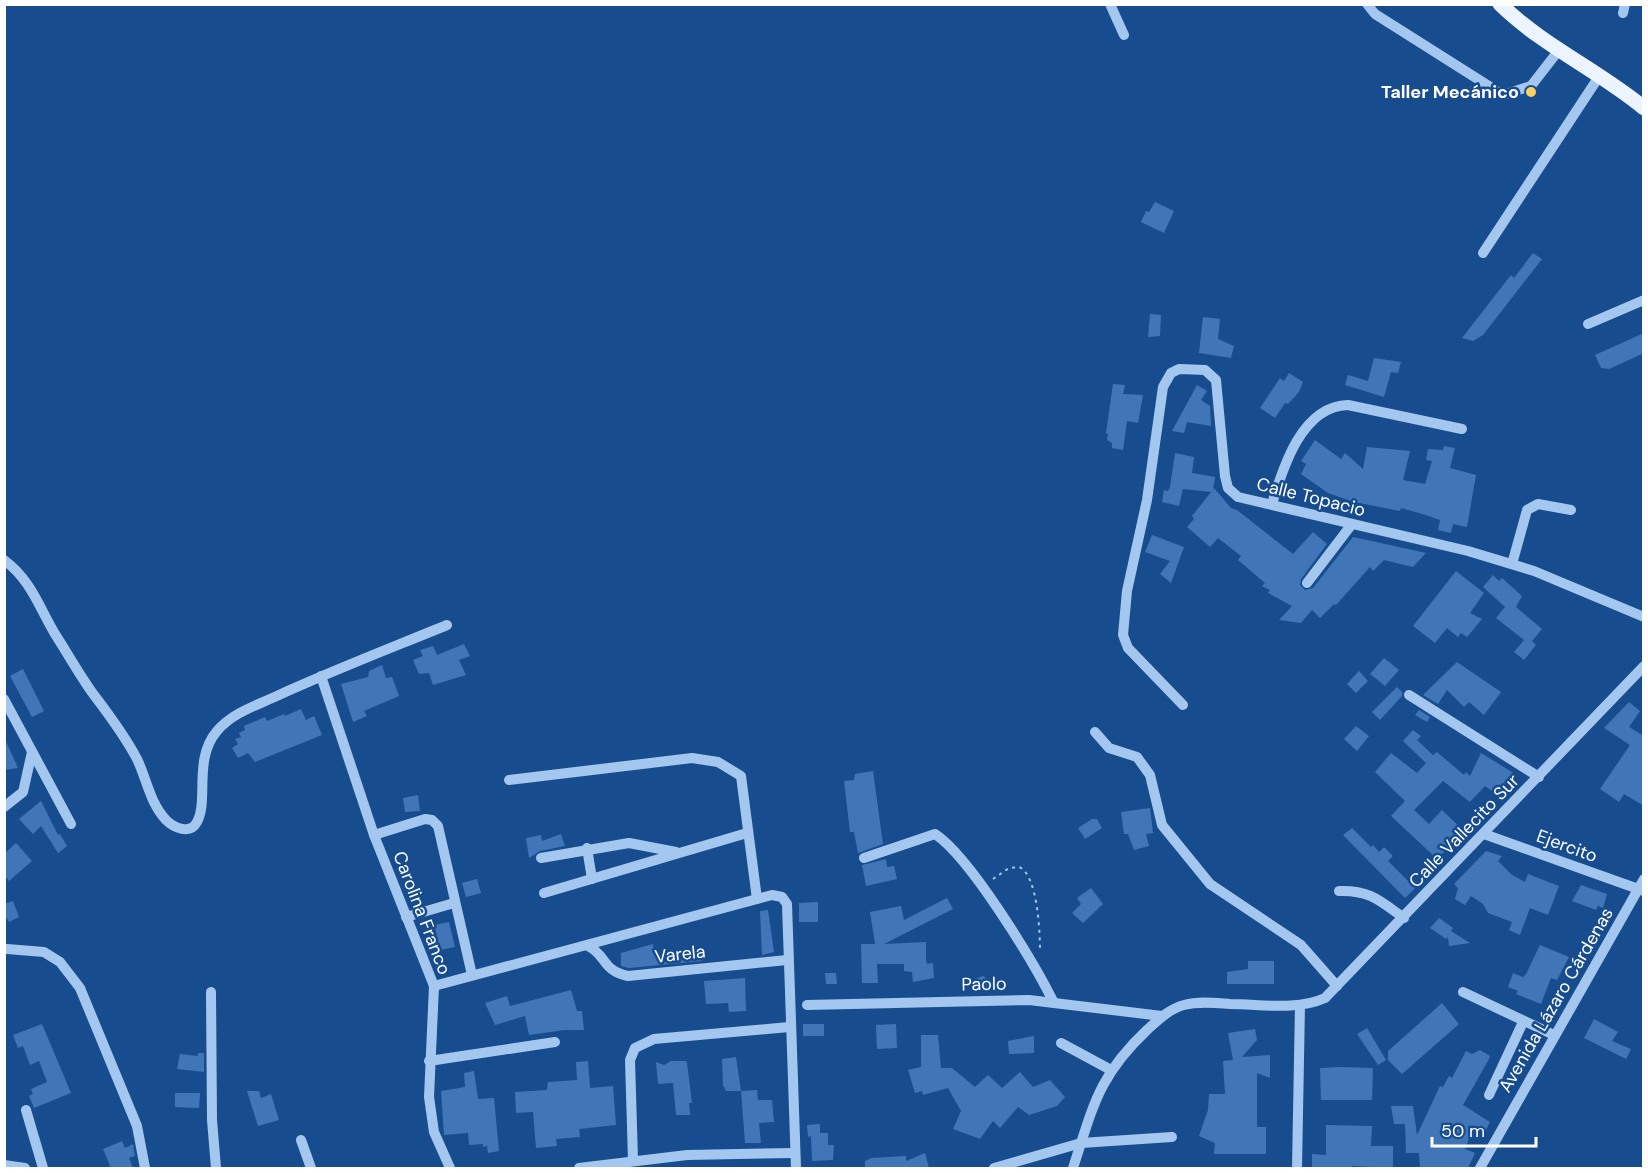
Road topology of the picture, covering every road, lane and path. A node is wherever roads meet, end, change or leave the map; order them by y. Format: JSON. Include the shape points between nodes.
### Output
{"nodes":[{"id":1,"x":1110,"y":4,"type":"edge"},
{"id":2,"x":1367,"y":4,"type":"edge"},
{"id":3,"x":1500,"y":4,"type":"edge"},
{"id":4,"x":1124,"y":35,"type":"dead end"},
{"id":5,"x":1559,"y":50,"type":"junction"},
{"id":6,"x":1600,"y":75,"type":"junction"},
{"id":7,"x":1644,"y":108,"type":"edge"},
{"id":8,"x":1483,"y":253,"type":"dead end"},
{"id":9,"x":1644,"y":300,"type":"edge"},
{"id":10,"x":1588,"y":324,"type":"dead end"},
{"id":11,"x":1462,"y":429,"type":"dead end"},
{"id":12,"x":1272,"y":504,"type":"junction"},
{"id":13,"x":1571,"y":510,"type":"dead end"},
{"id":14,"x":1352,"y":524,"type":"junction"},
{"id":15,"x":4,"y":560,"type":"edge"},
{"id":16,"x":1512,"y":564,"type":"junction"},
{"id":17,"x":1307,"y":584,"type":"dead end"},
{"id":18,"x":1644,"y":617,"type":"edge"},
{"id":19,"x":447,"y":625,"type":"dead end"},
{"id":20,"x":1644,"y":666,"type":"edge"},
{"id":21,"x":321,"y":676,"type":"junction"},
{"id":22,"x":1409,"y":695,"type":"dead end"},
{"id":23,"x":4,"y":699,"type":"edge"},
{"id":24,"x":1183,"y":705,"type":"dead end"},
{"id":25,"x":1095,"y":732,"type":"dead end"},
{"id":26,"x":32,"y":752,"type":"junction"},
{"id":27,"x":1539,"y":777,"type":"junction"},
{"id":28,"x":508,"y":780,"type":"dead end"},
{"id":29,"x":4,"y":807,"type":"edge"},
{"id":30,"x":71,"y":824,"type":"dead end"},
{"id":31,"x":747,"y":833,"type":"junction"},
{"id":32,"x":1484,"y":834,"type":"junction"},
{"id":33,"x":374,"y":835,"type":"junction"},
{"id":34,"x":587,"y":848,"type":"junction"},
{"id":35,"x":680,"y":853,"type":"junction"},
{"id":36,"x":541,"y":858,"type":"dead end"},
{"id":37,"x":864,"y":858,"type":"dead end"},
{"id":38,"x":592,"y":879,"type":"junction"},
{"id":39,"x":1642,"y":886,"type":"edge"},
{"id":40,"x":981,"y":887,"type":"junction"},
{"id":41,"x":1339,"y":891,"type":"dead end"},
{"id":42,"x":544,"y":893,"type":"dead end"},
{"id":43,"x":757,"y":899,"type":"junction"},
{"id":44,"x":454,"y":903,"type":"junction"},
{"id":45,"x":406,"y":917,"type":"junction"},
{"id":46,"x":1404,"y":918,"type":"junction"},
{"id":47,"x":588,"y":946,"type":"junction"},
{"id":48,"x":7,"y":950,"type":"dead end"},
{"id":49,"x":787,"y":960,"type":"junction"},
{"id":50,"x":1039,"y":973,"type":"junction"},
{"id":51,"x":472,"y":975,"type":"junction"},
{"id":52,"x":434,"y":986,"type":"junction"},
{"id":53,"x":1337,"y":986,"type":"junction"},
{"id":54,"x":211,"y":992,"type":"dead end"},
{"id":55,"x":1463,"y":992,"type":"dead end"},
{"id":56,"x":1053,"y":1001,"type":"junction"},
{"id":57,"x":807,"y":1005,"type":"dead end"},
{"id":58,"x":1300,"y":1005,"type":"junction"},
{"id":59,"x":1162,"y":1016,"type":"junction"},
{"id":60,"x":1523,"y":1022,"type":"junction"},
{"id":61,"x":789,"y":1027,"type":"junction"},
{"id":62,"x":1554,"y":1035,"type":"junction"},
{"id":63,"x":555,"y":1042,"type":"dead end"},
{"id":64,"x":1061,"y":1043,"type":"dead end"},
{"id":65,"x":429,"y":1061,"type":"junction"},
{"id":66,"x":1110,"y":1070,"type":"junction"},
{"id":67,"x":1489,"y":1095,"type":"dead end"},
{"id":68,"x":26,"y":1110,"type":"dead end"},
{"id":69,"x":1172,"y":1137,"type":"dead end"},
{"id":70,"x":301,"y":1140,"type":"dead end"},
{"id":71,"x":1081,"y":1143,"type":"junction"},
{"id":72,"x":794,"y":1153,"type":"junction"},
{"id":73,"x":633,"y":1160,"type":"junction"},
{"id":74,"x":4,"y":1165,"type":"edge"},
{"id":75,"x":25,"y":1168,"type":"edge"},
{"id":76,"x":43,"y":1168,"type":"edge"},
{"id":77,"x":145,"y":1168,"type":"edge"},
{"id":78,"x":216,"y":1168,"type":"edge"},
{"id":79,"x":311,"y":1168,"type":"edge"},
{"id":80,"x":450,"y":1168,"type":"edge"},
{"id":81,"x":579,"y":1168,"type":"edge"},
{"id":82,"x":796,"y":1168,"type":"edge"},
{"id":83,"x":994,"y":1168,"type":"edge"},
{"id":84,"x":1073,"y":1168,"type":"edge"},
{"id":85,"x":1298,"y":1168,"type":"edge"},
{"id":86,"x":1480,"y":1168,"type":"edge"}],
"edges":[{"from":1,"to":4,"type":"street"},
{"from":2,"to":5,"type":"street","via":[[1375,14],[1503,95],[1531,86]]},
{"from":3,"to":5,"type":"main road"},
{"from":5,"to":6,"type":"main road"},
{"from":6,"to":7,"type":"main road"},
{"from":6,"to":8,"type":"street"},
{"from":9,"to":10,"type":"street"},
{"from":11,"to":12,"type":"street","via":[[1335,405],[1308,426],[1291,452]]},
{"from":12,"to":14,"type":"street","name":"Calle Topacio"},
{"from":12,"to":24,"type":"street","name":"Calle Topacio","via":[[1238,497],[1228,488],[1216,380],[1198,368],[1171,373],[1160,396],[1147,500],[1127,591],[1123,635],[1128,648]]},
{"from":13,"to":16,"type":"street","via":[[1538,504],[1527,510]]},
{"from":14,"to":16,"type":"street","name":"Calle Topacio"},
{"from":14,"to":17,"type":"street"},
{"from":15,"to":21,"type":"street","via":[[32,588],[54,632],[94,695],[111,714],[138,761],[152,802],[175,828],[193,828],[198,821],[207,751],[228,719]]},
{"from":16,"to":18,"type":"street","name":"Calle Topacio"},
{"from":19,"to":21,"type":"street"},
{"from":20,"to":27,"type":"street","name":"Calle Vallecito Sur"},
{"from":21,"to":33,"type":"street","name":"Carolina Franco"},
{"from":22,"to":27,"type":"street"},
{"from":23,"to":26,"type":"street"},
{"from":25,"to":53,"type":"street","via":[[1109,748],[1137,757],[1150,775],[1162,825],[1210,884],[1301,945]]},
{"from":26,"to":29,"type":"street","via":[[23,792]]},
{"from":26,"to":30,"type":"street"},
{"from":27,"to":32,"type":"street","name":"Calle Vallecito Sur"},
{"from":28,"to":31,"type":"street","via":[[692,758],[718,762],[741,776]]},
{"from":31,"to":35,"type":"street"},
{"from":31,"to":43,"type":"street"},
{"from":32,"to":39,"type":"street","name":"Ejercito"},
{"from":32,"to":46,"type":"street","name":"Calle Vallecito Sur"},
{"from":33,"to":44,"type":"street","via":[[432,820],[438,826]]},
{"from":33,"to":45,"type":"street","name":"Carolina Franco"},
{"from":34,"to":35,"type":"street","via":[[629,843]]},
{"from":34,"to":36,"type":"street"},
{"from":34,"to":38,"type":"street"},
{"from":35,"to":38,"type":"street"},
{"from":37,"to":40,"type":"street","via":[[935,834],[948,842]]},
{"from":38,"to":42,"type":"street"},
{"from":39,"to":62,"type":"street","name":"Avenida Lázaro Cárdenas"},
{"from":40,"to":50,"type":"street"},
{"from":40,"to":50,"type":"path","via":[[1009,868],[1024,869],[1036,904]]},
{"from":41,"to":46,"type":"street","via":[[1371,895]]},
{"from":43,"to":47,"type":"street"},
{"from":43,"to":49,"type":"street","via":[[777,895],[785,900]]},
{"from":44,"to":45,"type":"street"},
{"from":44,"to":51,"type":"street"},
{"from":45,"to":52,"type":"street","name":"Carolina Franco"},
{"from":46,"to":53,"type":"street","name":"Calle Vallecito Sur"},
{"from":47,"to":49,"type":"street","name":"Varela","via":[[606,967],[628,976]]},
{"from":47,"to":51,"type":"street"},
{"from":48,"to":77,"type":"street","via":[[44,952],[60,962],[80,988],[137,1126]]},
{"from":49,"to":61,"type":"street"},
{"from":50,"to":56,"type":"street"},
{"from":51,"to":52,"type":"street"},
{"from":52,"to":65,"type":"street","name":"Carolina Franco"},
{"from":53,"to":58,"type":"street","name":"Calle Vallecito Sur","via":[[1325,998]]},
{"from":54,"to":78,"type":"street"},
{"from":55,"to":60,"type":"street"},
{"from":56,"to":57,"type":"street","name":"Paolo"},
{"from":56,"to":59,"type":"street","name":"Paolo"},
{"from":58,"to":59,"type":"street","via":[[1203,1003],[1183,1005]]},
{"from":58,"to":85,"type":"street"},
{"from":59,"to":66,"type":"street","via":[[1127,1048]]},
{"from":60,"to":62,"type":"street"},
{"from":60,"to":67,"type":"street"},
{"from":61,"to":72,"type":"street"},
{"from":61,"to":73,"type":"street","via":[[654,1039],[635,1048],[630,1060]]},
{"from":62,"to":86,"type":"street","name":"Avenida Lázaro Cárdenas"},
{"from":63,"to":65,"type":"street"},
{"from":64,"to":66,"type":"street"},
{"from":65,"to":80,"type":"street","name":"Carolina Franco","via":[[434,1132]]},
{"from":66,"to":71,"type":"street","via":[[1095,1098]]},
{"from":68,"to":76,"type":"street"},
{"from":69,"to":71,"type":"street"},
{"from":70,"to":79,"type":"street"},
{"from":71,"to":83,"type":"street"},
{"from":71,"to":84,"type":"street"},
{"from":72,"to":73,"type":"street"},
{"from":72,"to":82,"type":"street"},
{"from":73,"to":81,"type":"street"},
{"from":74,"to":75,"type":"street"}]}
